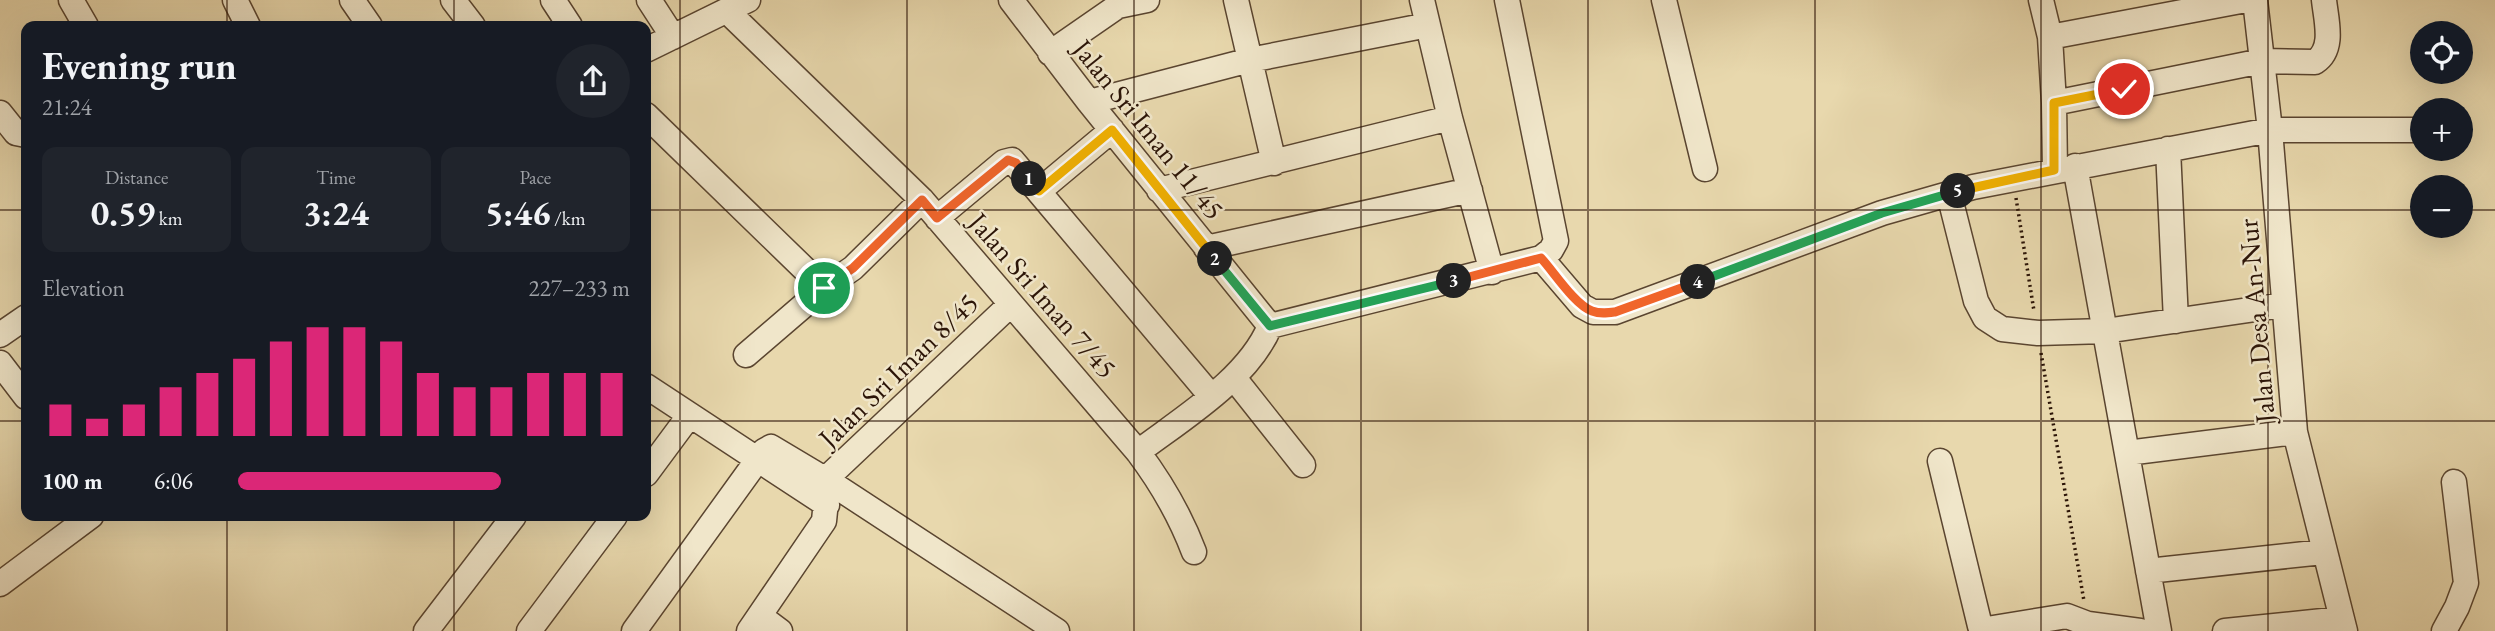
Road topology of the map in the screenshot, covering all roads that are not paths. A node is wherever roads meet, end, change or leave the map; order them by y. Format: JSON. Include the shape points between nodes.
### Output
{"nodes":[{"id":1,"x":71,"y":0,"type":"edge"},
{"id":2,"x":235,"y":0,"type":"edge"},
{"id":3,"x":352,"y":0,"type":"edge"},
{"id":4,"x":453,"y":0,"type":"edge"},
{"id":5,"x":553,"y":0,"type":"edge"},
{"id":6,"x":649,"y":0,"type":"edge"},
{"id":7,"x":1011,"y":0,"type":"edge"},
{"id":8,"x":1147,"y":0,"type":"edge"},
{"id":9,"x":1236,"y":0,"type":"edge"},
{"id":10,"x":1422,"y":0,"type":"edge"},
{"id":11,"x":1507,"y":0,"type":"edge"},
{"id":12,"x":1664,"y":0,"type":"edge"},
{"id":13,"x":2041,"y":0,"type":"edge"},
{"id":14,"x":2246,"y":0,"type":"edge"},
{"id":15,"x":2255,"y":0,"type":"edge"},
{"id":16,"x":2324,"y":0,"type":"edge"},
{"id":17,"x":737,"y":5,"type":"edge"},
{"id":18,"x":83,"y":21,"type":"edge"},
{"id":19,"x":246,"y":21,"type":"edge"},
{"id":20,"x":367,"y":21,"type":"edge"},
{"id":21,"x":469,"y":21,"type":"edge"},
{"id":22,"x":567,"y":21,"type":"edge"},
{"id":23,"x":1428,"y":25,"type":"junction"},
{"id":24,"x":673,"y":37,"type":"junction"},
{"id":25,"x":2050,"y":37,"type":"junction"},
{"id":26,"x":651,"y":48,"type":"edge"},
{"id":27,"x":1050,"y":53,"type":"junction"},
{"id":28,"x":1250,"y":60,"type":"junction"},
{"id":29,"x":2262,"y":61,"type":"junction"},
{"id":30,"x":1089,"y":102,"type":"junction"},
{"id":31,"x":2054,"y":103,"type":"junction"},
{"id":32,"x":0,"y":113,"type":"edge"},
{"id":33,"x":1450,"y":118,"type":"junction"},
{"id":34,"x":651,"y":120,"type":"edge"},
{"id":35,"x":1112,"y":130,"type":"junction"},
{"id":36,"x":2270,"y":130,"type":"junction"},
{"id":37,"x":2410,"y":130,"type":"edge"},
{"id":38,"x":21,"y":134,"type":"edge"},
{"id":39,"x":2168,"y":149,"type":"junction"},
{"id":40,"x":1274,"y":163,"type":"junction"},
{"id":41,"x":2065,"y":168,"type":"junction"},
{"id":42,"x":1705,"y":169,"type":"dead end"},
{"id":43,"x":1160,"y":190,"type":"junction"},
{"id":44,"x":1470,"y":190,"type":"junction"},
{"id":45,"x":1039,"y":191,"type":"junction"},
{"id":46,"x":1949,"y":194,"type":"junction"},
{"id":47,"x":930,"y":209,"type":"junction"},
{"id":48,"x":1206,"y":248,"type":"junction"},
{"id":49,"x":1541,"y":258,"type":"junction"},
{"id":50,"x":1492,"y":272,"type":"junction"},
{"id":51,"x":824,"y":288,"type":"junction"},
{"id":52,"x":1011,"y":304,"type":"junction"},
{"id":53,"x":2283,"y":305,"type":"junction"},
{"id":54,"x":21,"y":320,"type":"edge"},
{"id":55,"x":2176,"y":321,"type":"junction"},
{"id":56,"x":1270,"y":326,"type":"junction"},
{"id":57,"x":2105,"y":331,"type":"junction"},
{"id":58,"x":0,"y":335,"type":"edge"},
{"id":59,"x":746,"y":355,"type":"dead end"},
{"id":60,"x":0,"y":363,"type":"edge"},
{"id":61,"x":1234,"y":378,"type":"junction"},
{"id":62,"x":651,"y":389,"type":"edge"},
{"id":63,"x":21,"y":390,"type":"edge"},
{"id":64,"x":1211,"y":396,"type":"junction"},
{"id":65,"x":689,"y":416,"type":"junction"},
{"id":66,"x":2295,"y":432,"type":"junction"},
{"id":67,"x":1138,"y":452,"type":"junction"},
{"id":68,"x":2127,"y":453,"type":"junction"},
{"id":69,"x":760,"y":459,"type":"junction"},
{"id":70,"x":1940,"y":461,"type":"dead end"},
{"id":71,"x":1303,"y":465,"type":"dead end"},
{"id":72,"x":651,"y":467,"type":"edge"},
{"id":73,"x":2454,"y":482,"type":"dead end"},
{"id":74,"x":828,"y":493,"type":"junction"},
{"id":75,"x":84,"y":521,"type":"edge"},
{"id":76,"x":510,"y":521,"type":"edge"},
{"id":77,"x":611,"y":521,"type":"edge"},
{"id":78,"x":1194,"y":552,"type":"dead end"},
{"id":79,"x":2323,"y":552,"type":"junction"},
{"id":80,"x":2148,"y":571,"type":"junction"},
{"id":81,"x":0,"y":583,"type":"edge"},
{"id":82,"x":755,"y":624,"type":"edge"},
{"id":83,"x":2343,"y":625,"type":"edge"},
{"id":84,"x":432,"y":629,"type":"edge"},
{"id":85,"x":529,"y":631,"type":"edge"},
{"id":86,"x":634,"y":631,"type":"edge"},
{"id":87,"x":780,"y":631,"type":"edge"},
{"id":88,"x":1057,"y":631,"type":"edge"},
{"id":89,"x":2140,"y":631,"type":"edge"},
{"id":90,"x":2159,"y":631,"type":"edge"},
{"id":91,"x":2225,"y":631,"type":"edge"},
{"id":92,"x":2444,"y":631,"type":"edge"}],
"edges":[{"from":1,"to":18,"type":"street"},
{"from":2,"to":19,"type":"street"},
{"from":3,"to":20,"type":"street"},
{"from":4,"to":21,"type":"street"},
{"from":5,"to":22,"type":"street"},
{"from":6,"to":24,"type":"street"},
{"from":7,"to":27,"type":"street","name":"Jalan Sri Iman 11/45"},
{"from":8,"to":27,"type":"street","via":[[1118,6]]},
{"from":9,"to":28,"type":"street"},
{"from":10,"to":23,"type":"street"},
{"from":11,"to":49,"type":"street","via":[[1556,241]]},
{"from":12,"to":42,"type":"street"},
{"from":13,"to":25,"type":"street"},
{"from":14,"to":25,"type":"street"},
{"from":15,"to":29,"type":"street","name":"Jalan Desa An-Nur"},
{"from":16,"to":29,"type":"street","via":[[2328,43],[2322,58],[2308,64]]},
{"from":17,"to":24,"type":"street"},
{"from":17,"to":47,"type":"street","name":"Jalan Sri Iman 7/45"},
{"from":23,"to":28,"type":"street"},
{"from":23,"to":33,"type":"street"},
{"from":24,"to":26,"type":"street"},
{"from":25,"to":31,"type":"street"},
{"from":27,"to":30,"type":"street","name":"Jalan Sri Iman 11/45"},
{"from":28,"to":30,"type":"street"},
{"from":28,"to":40,"type":"street"},
{"from":29,"to":31,"type":"street"},
{"from":29,"to":36,"type":"street","name":"Jalan Desa An-Nur"},
{"from":30,"to":35,"type":"street","name":"Jalan Sri Iman 11/45"},
{"from":31,"to":41,"type":"street"},
{"from":32,"to":38,"type":"street"},
{"from":33,"to":40,"type":"street"},
{"from":33,"to":44,"type":"street"},
{"from":34,"to":51,"type":"street"},
{"from":35,"to":43,"type":"street","name":"Jalan Sri Iman 11/45"},
{"from":35,"to":45,"type":"street"},
{"from":36,"to":37,"type":"street"},
{"from":36,"to":39,"type":"street"},
{"from":36,"to":53,"type":"street","name":"Jalan Desa An-Nur"},
{"from":39,"to":41,"type":"street"},
{"from":39,"to":55,"type":"street"},
{"from":40,"to":43,"type":"street"},
{"from":41,"to":46,"type":"street"},
{"from":41,"to":57,"type":"street"},
{"from":43,"to":48,"type":"street","name":"Jalan Sri Iman 11/45"},
{"from":44,"to":48,"type":"street"},
{"from":44,"to":50,"type":"street"},
{"from":45,"to":47,"type":"street","via":[[1016,163],[1008,160]]},
{"from":45,"to":64,"type":"street"},
{"from":46,"to":49,"type":"street","via":[[1882,213],[1615,312],[1593,312],[1582,306]]},
{"from":46,"to":57,"type":"street","via":[[1979,310],[1985,318],[2002,329],[2038,333]]},
{"from":47,"to":51,"type":"street"},
{"from":47,"to":52,"type":"street","name":"Jalan Sri Iman 7/45"},
{"from":48,"to":56,"type":"street","name":"Jalan Sri Iman 11/45"},
{"from":49,"to":50,"type":"street"},
{"from":50,"to":56,"type":"street"},
{"from":51,"to":59,"type":"street"},
{"from":52,"to":67,"type":"street","name":"Jalan Sri Iman 7/45"},
{"from":52,"to":74,"type":"street","name":"Jalan Sri Iman 8/45","via":[[836,470]]},
{"from":53,"to":55,"type":"street"},
{"from":53,"to":66,"type":"street","name":"Jalan Desa An-Nur"},
{"from":54,"to":58,"type":"street"},
{"from":55,"to":57,"type":"street"},
{"from":56,"to":61,"type":"street","via":[[1254,356]]},
{"from":57,"to":68,"type":"street"},
{"from":60,"to":63,"type":"street"},
{"from":61,"to":64,"type":"street"},
{"from":61,"to":71,"type":"street"},
{"from":62,"to":65,"type":"street"},
{"from":64,"to":67,"type":"street"},
{"from":65,"to":69,"type":"street"},
{"from":65,"to":72,"type":"street"},
{"from":66,"to":68,"type":"street"},
{"from":66,"to":79,"type":"street","name":"Jalan Desa An-Nur"},
{"from":67,"to":78,"type":"street","name":"Jalan Sri Iman 7/45","via":[[1180,516]]},
{"from":68,"to":80,"type":"street"},
{"from":69,"to":74,"type":"street","via":[[767,448],[775,448]]},
{"from":69,"to":86,"type":"street"},
{"from":70,"to":89,"type":"street","via":[[1980,626],[1987,629],[2067,616],[2088,624]]},
{"from":73,"to":92,"type":"street","via":[[2466,583]]},
{"from":74,"to":82,"type":"street","via":[[817,534]]},
{"from":74,"to":88,"type":"street"},
{"from":75,"to":81,"type":"street"},
{"from":76,"to":84,"type":"street"},
{"from":77,"to":85,"type":"street"},
{"from":79,"to":80,"type":"street"},
{"from":79,"to":83,"type":"street","name":"Jalan Desa An-Nur"},
{"from":80,"to":90,"type":"street"},
{"from":82,"to":87,"type":"street"},
{"from":83,"to":91,"type":"street"}]}
